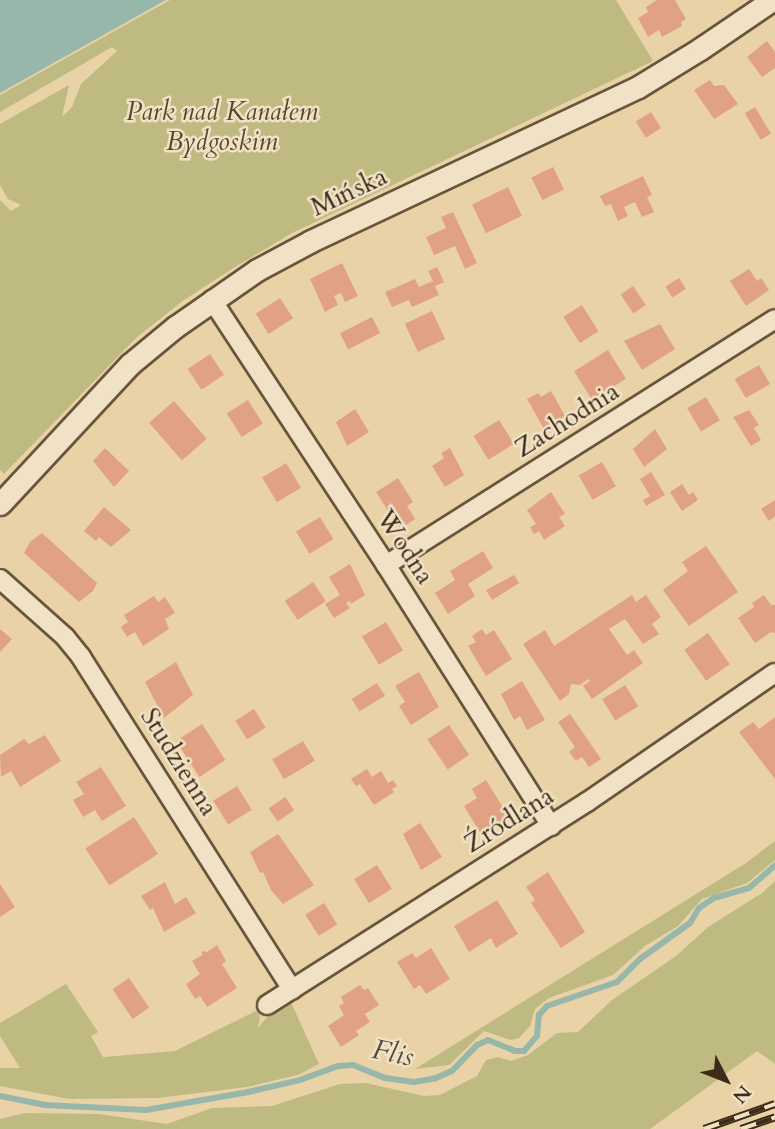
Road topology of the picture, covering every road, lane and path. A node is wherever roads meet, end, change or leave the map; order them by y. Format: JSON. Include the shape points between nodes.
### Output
{"nodes":[{"id":1,"x":772,"y":0,"type":"edge"},
{"id":2,"x":212,"y":300,"type":"junction"},
{"id":3,"x":775,"y":319,"type":"edge"},
{"id":4,"x":0,"y":505,"type":"edge"},
{"id":5,"x":386,"y":565,"type":"junction"},
{"id":6,"x":0,"y":579,"type":"edge"},
{"id":7,"x":775,"y":673,"type":"edge"},
{"id":8,"x":551,"y":826,"type":"junction"},
{"id":9,"x":292,"y":990,"type":"junction"},
{"id":10,"x":267,"y":1005,"type":"dead end"}],
"edges":[{"from":1,"to":2,"type":"street","name":"Mińska","via":[[638,87],[312,241]]},
{"from":2,"to":4,"type":"street","name":"Mińska","via":[[129,365]]},
{"from":2,"to":5,"type":"street","name":"Wodna"},
{"from":3,"to":5,"type":"street","name":"Zachodnia"},
{"from":5,"to":8,"type":"street","name":"Wodna"},
{"from":6,"to":9,"type":"street","name":"Studzienna","via":[[81,657]]},
{"from":7,"to":8,"type":"street","name":"Źródlana"},
{"from":8,"to":9,"type":"street","name":"Źródlana"},
{"from":9,"to":10,"type":"street","name":"Źródlana"}]}
